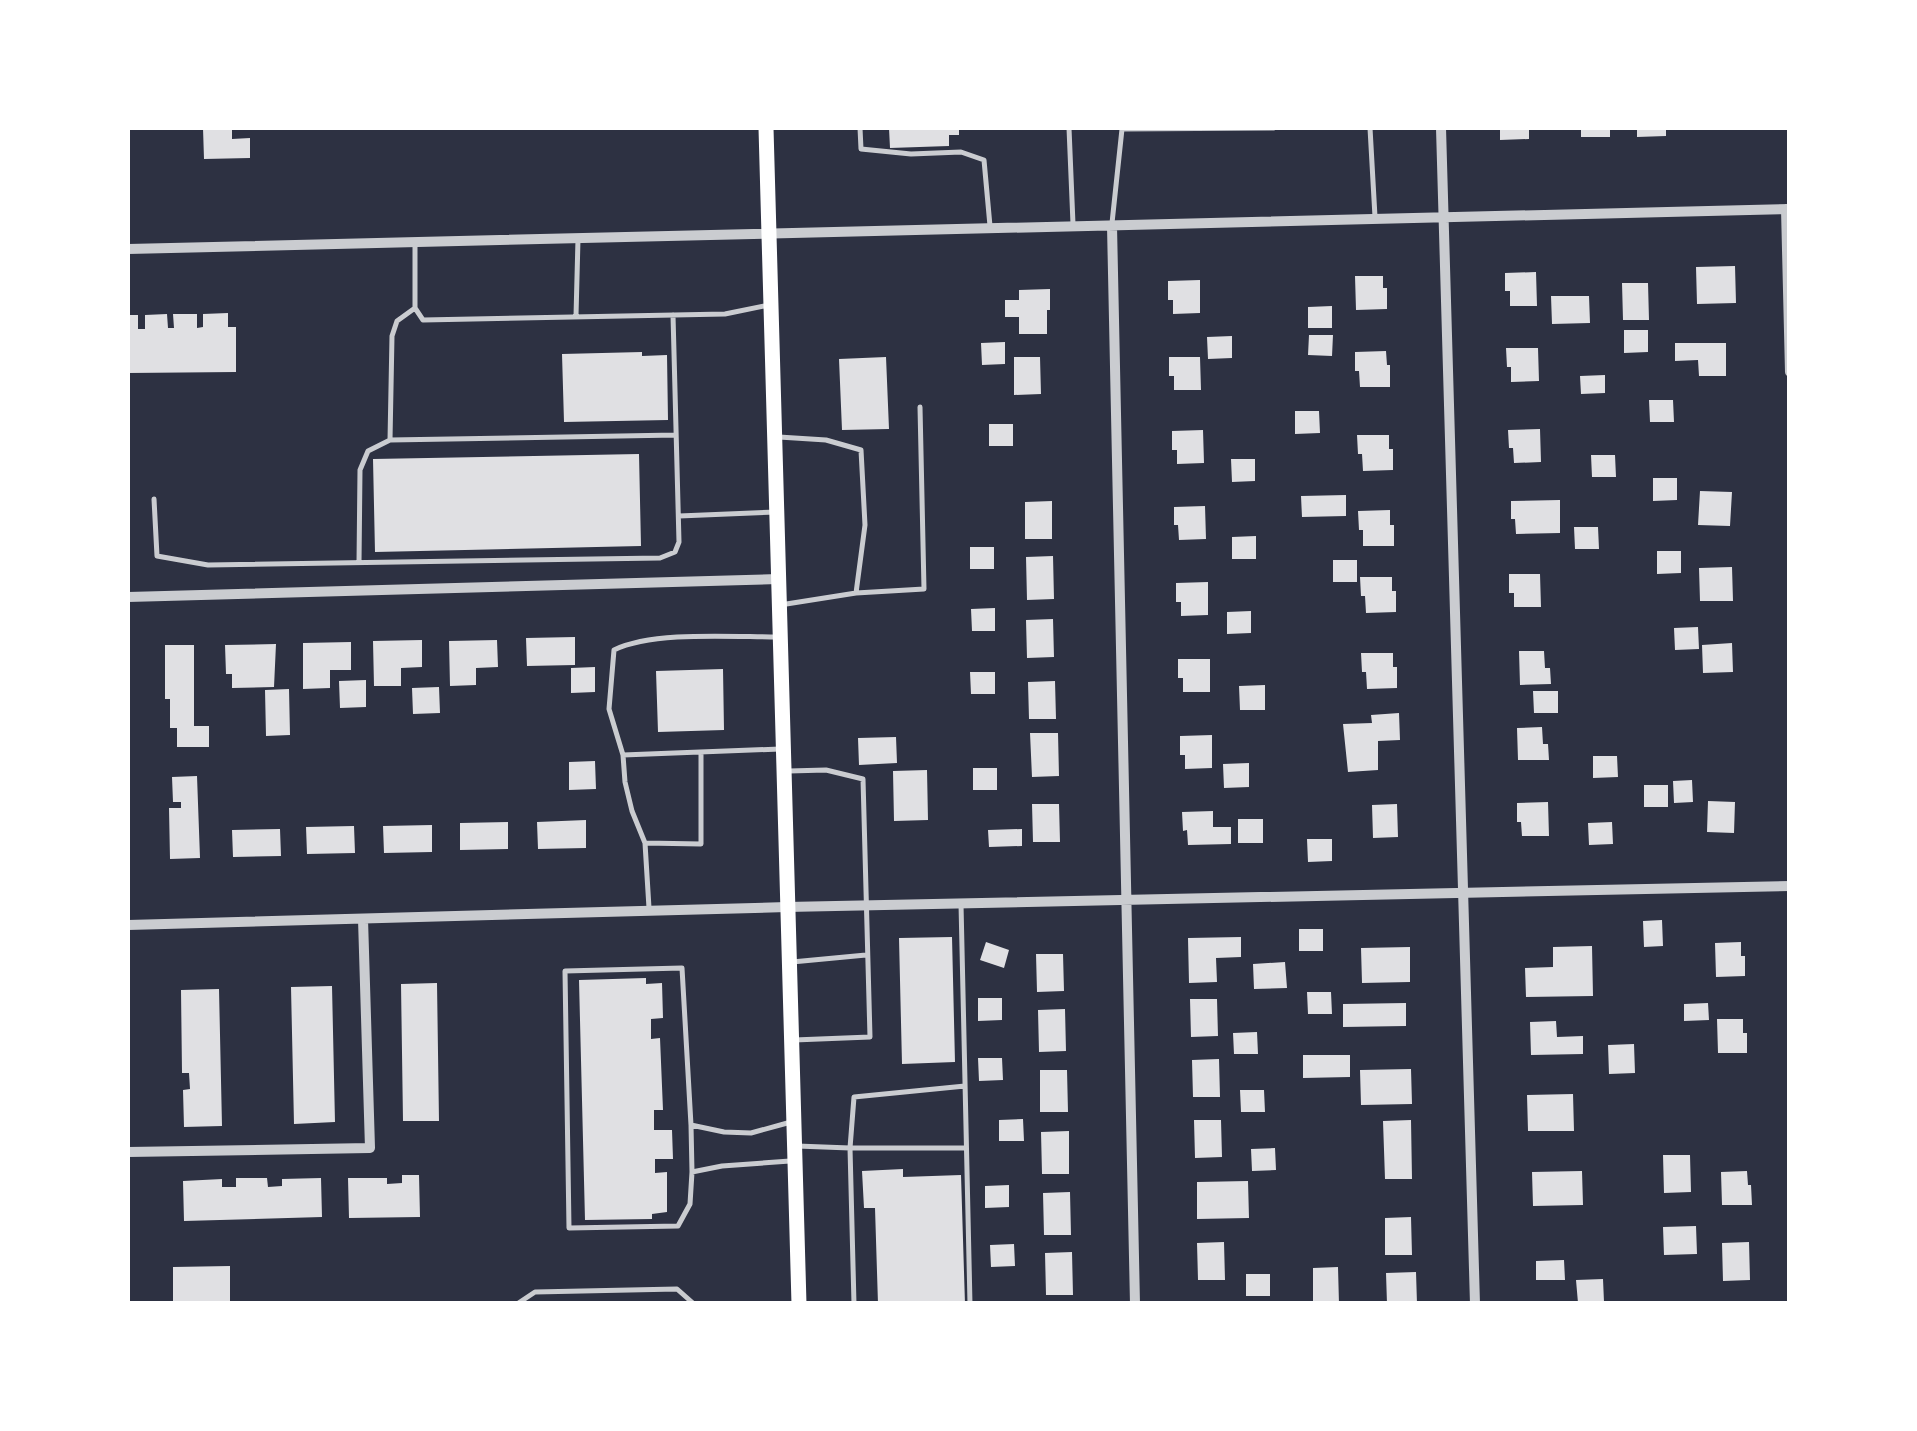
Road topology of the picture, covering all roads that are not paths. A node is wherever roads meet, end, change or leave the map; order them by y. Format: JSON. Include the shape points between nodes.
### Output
{"nodes":[{"id":1,"x":766,"y":128,"type":"edge"},
{"id":2,"x":860,"y":128,"type":"edge"},
{"id":3,"x":1069,"y":128,"type":"edge"},
{"id":4,"x":1254,"y":128,"type":"edge"},
{"id":5,"x":1274,"y":128,"type":"edge"},
{"id":6,"x":1370,"y":128,"type":"edge"},
{"id":7,"x":1441,"y":128,"type":"edge"},
{"id":8,"x":1788,"y":209,"type":"edge"},
{"id":9,"x":1444,"y":218,"type":"junction"},
{"id":10,"x":1376,"y":220,"type":"junction"},
{"id":11,"x":1112,"y":226,"type":"junction"},
{"id":12,"x":1073,"y":227,"type":"junction"},
{"id":13,"x":991,"y":229,"type":"junction"},
{"id":14,"x":769,"y":235,"type":"junction"},
{"id":15,"x":578,"y":239,"type":"junction"},
{"id":16,"x":415,"y":242,"type":"junction"},
{"id":17,"x":128,"y":248,"type":"edge"},
{"id":18,"x":771,"y":305,"type":"junction"},
{"id":19,"x":415,"y":308,"type":"junction"},
{"id":20,"x":673,"y":315,"type":"junction"},
{"id":21,"x":576,"y":316,"type":"junction"},
{"id":22,"x":1790,"y":372,"type":"edge"},
{"id":23,"x":920,"y":406,"type":"dead end"},
{"id":24,"x":676,"y":436,"type":"junction"},
{"id":25,"x":774,"y":437,"type":"junction"},
{"id":26,"x":390,"y":440,"type":"junction"},
{"id":27,"x":154,"y":499,"type":"dead end"},
{"id":28,"x":776,"y":512,"type":"junction"},
{"id":29,"x":678,"y":516,"type":"junction"},
{"id":30,"x":359,"y":563,"type":"junction"},
{"id":31,"x":778,"y":580,"type":"junction"},
{"id":32,"x":856,"y":593,"type":"junction"},
{"id":33,"x":128,"y":597,"type":"edge"},
{"id":34,"x":778,"y":605,"type":"junction"},
{"id":35,"x":779,"y":637,"type":"junction"},
{"id":36,"x":783,"y":749,"type":"junction"},
{"id":37,"x":700,"y":752,"type":"junction"},
{"id":38,"x":623,"y":755,"type":"junction"},
{"id":39,"x":784,"y":772,"type":"junction"},
{"id":40,"x":645,"y":843,"type":"junction"},
{"id":41,"x":1790,"y":886,"type":"edge"},
{"id":42,"x":1463,"y":894,"type":"junction"},
{"id":43,"x":1126,"y":901,"type":"junction"},
{"id":44,"x":961,"y":904,"type":"junction"},
{"id":45,"x":866,"y":906,"type":"junction"},
{"id":46,"x":788,"y":907,"type":"junction"},
{"id":47,"x":649,"y":911,"type":"junction"},
{"id":48,"x":363,"y":919,"type":"junction"},
{"id":49,"x":128,"y":925,"type":"edge"},
{"id":50,"x":867,"y":955,"type":"junction"},
{"id":51,"x":789,"y":962,"type":"junction"},
{"id":52,"x":791,"y":1040,"type":"junction"},
{"id":53,"x":965,"y":1086,"type":"junction"},
{"id":54,"x":794,"y":1121,"type":"junction"},
{"id":55,"x":690,"y":1126,"type":"junction"},
{"id":56,"x":850,"y":1148,"type":"junction"},
{"id":57,"x":966,"y":1148,"type":"junction"},
{"id":58,"x":128,"y":1152,"type":"edge"},
{"id":59,"x":794,"y":1153,"type":"junction"},
{"id":60,"x":692,"y":1172,"type":"junction"},
{"id":61,"x":517,"y":1304,"type":"edge"},
{"id":62,"x":694,"y":1304,"type":"edge"},
{"id":63,"x":798,"y":1304,"type":"edge"},
{"id":64,"x":854,"y":1304,"type":"edge"},
{"id":65,"x":970,"y":1304,"type":"edge"},
{"id":66,"x":1135,"y":1304,"type":"edge"},
{"id":67,"x":1475,"y":1304,"type":"edge"}],
"edges":[{"from":1,"to":14,"type":"main road"},
{"from":2,"to":13,"type":"lane","via":[[861,149],[961,152],[984,160]]},
{"from":3,"to":12,"type":"lane"},
{"from":4,"to":5,"type":"lane"},
{"from":4,"to":11,"type":"lane","via":[[1122,129]]},
{"from":6,"to":10,"type":"lane"},
{"from":7,"to":9,"type":"street"},
{"from":8,"to":9,"type":"street"},
{"from":8,"to":22,"type":"street"},
{"from":9,"to":10,"type":"street"},
{"from":9,"to":42,"type":"street"},
{"from":10,"to":11,"type":"street"},
{"from":11,"to":12,"type":"street"},
{"from":11,"to":43,"type":"street"},
{"from":12,"to":13,"type":"street"},
{"from":13,"to":14,"type":"street"},
{"from":14,"to":15,"type":"street"},
{"from":14,"to":18,"type":"main road"},
{"from":15,"to":16,"type":"street"},
{"from":15,"to":21,"type":"lane"},
{"from":16,"to":17,"type":"street"},
{"from":16,"to":19,"type":"lane"},
{"from":18,"to":20,"type":"lane"},
{"from":18,"to":25,"type":"main road"},
{"from":19,"to":21,"type":"lane","via":[[422,320]]},
{"from":19,"to":26,"type":"lane","via":[[397,321],[392,336]]},
{"from":20,"to":21,"type":"lane"},
{"from":20,"to":24,"type":"lane"},
{"from":23,"to":32,"type":"lane","via":[[924,589]]},
{"from":24,"to":26,"type":"lane"},
{"from":24,"to":29,"type":"lane"},
{"from":25,"to":28,"type":"main road"},
{"from":25,"to":32,"type":"lane","via":[[861,450],[866,525]]},
{"from":26,"to":30,"type":"lane","via":[[368,451],[360,470]]},
{"from":27,"to":30,"type":"lane","via":[[157,556],[208,565]]},
{"from":28,"to":29,"type":"lane"},
{"from":28,"to":31,"type":"main road"},
{"from":29,"to":30,"type":"lane","via":[[680,542],[660,558]]},
{"from":31,"to":33,"type":"street"},
{"from":31,"to":34,"type":"main road"},
{"from":32,"to":34,"type":"lane"},
{"from":34,"to":35,"type":"main road"},
{"from":35,"to":36,"type":"main road"},
{"from":35,"to":38,"type":"lane","via":[[664,638],[614,650],[609,709]]},
{"from":36,"to":37,"type":"lane"},
{"from":36,"to":39,"type":"main road"},
{"from":37,"to":38,"type":"lane"},
{"from":37,"to":40,"type":"lane","via":[[701,844]]},
{"from":38,"to":40,"type":"lane"},
{"from":39,"to":45,"type":"lane","via":[[826,770],[863,778]]},
{"from":39,"to":46,"type":"main road"},
{"from":40,"to":47,"type":"lane"},
{"from":41,"to":42,"type":"street"},
{"from":42,"to":43,"type":"street"},
{"from":42,"to":67,"type":"street"},
{"from":43,"to":44,"type":"street"},
{"from":43,"to":66,"type":"street"},
{"from":44,"to":45,"type":"street"},
{"from":44,"to":53,"type":"lane"},
{"from":45,"to":46,"type":"street"},
{"from":45,"to":50,"type":"lane"},
{"from":46,"to":47,"type":"street"},
{"from":46,"to":51,"type":"main road"},
{"from":47,"to":48,"type":"street"},
{"from":48,"to":49,"type":"street"},
{"from":48,"to":58,"type":"street","via":[[370,1148]]},
{"from":50,"to":51,"type":"lane"},
{"from":50,"to":52,"type":"lane","via":[[870,1036]]},
{"from":51,"to":52,"type":"main road"},
{"from":52,"to":54,"type":"main road"},
{"from":53,"to":56,"type":"lane","via":[[854,1097]]},
{"from":53,"to":57,"type":"lane"},
{"from":54,"to":55,"type":"lane","via":[[751,1133]]},
{"from":54,"to":59,"type":"main road"},
{"from":55,"to":60,"type":"lane"},
{"from":55,"to":60,"type":"lane","via":[[682,968],[565,971],[569,1228],[678,1226],[690,1204]]},
{"from":56,"to":57,"type":"lane"},
{"from":56,"to":59,"type":"lane"},
{"from":56,"to":64,"type":"lane"},
{"from":57,"to":65,"type":"lane"},
{"from":59,"to":60,"type":"lane"},
{"from":59,"to":63,"type":"main road"},
{"from":61,"to":62,"type":"lane","via":[[535,1292],[677,1290]]}]}
